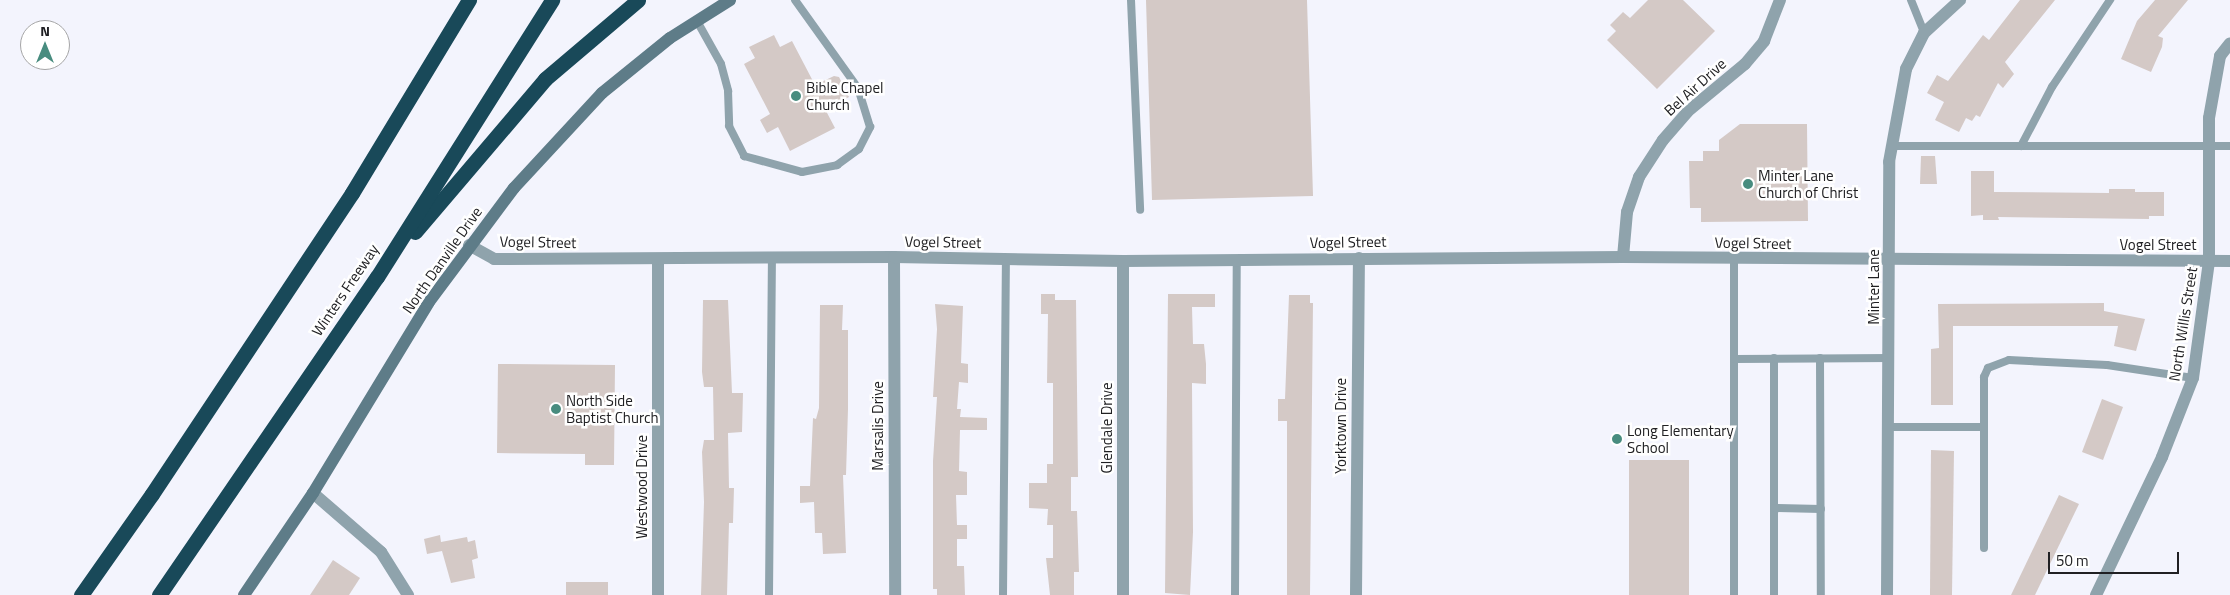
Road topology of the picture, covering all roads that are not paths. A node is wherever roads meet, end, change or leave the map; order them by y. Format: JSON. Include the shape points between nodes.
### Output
{"nodes":[{"id":1,"x":469,"y":0,"type":"edge"},
{"id":2,"x":552,"y":0,"type":"edge"},
{"id":3,"x":638,"y":0,"type":"edge"},
{"id":4,"x":730,"y":0,"type":"edge"},
{"id":5,"x":796,"y":0,"type":"edge"},
{"id":6,"x":1131,"y":0,"type":"edge"},
{"id":7,"x":1780,"y":0,"type":"edge"},
{"id":8,"x":1911,"y":0,"type":"edge"},
{"id":9,"x":1960,"y":0,"type":"edge"},
{"id":10,"x":2110,"y":0,"type":"edge"},
{"id":11,"x":697,"y":21,"type":"junction"},
{"id":12,"x":1924,"y":34,"type":"junction"},
{"id":13,"x":2230,"y":42,"type":"edge"},
{"id":14,"x":1892,"y":146,"type":"junction"},
{"id":15,"x":2021,"y":146,"type":"junction"},
{"id":16,"x":2209,"y":146,"type":"junction"},
{"id":17,"x":2230,"y":146,"type":"edge"},
{"id":18,"x":1140,"y":210,"type":"dead end"},
{"id":19,"x":469,"y":245,"type":"junction"},
{"id":20,"x":894,"y":257,"type":"junction"},
{"id":21,"x":1623,"y":257,"type":"junction"},
{"id":22,"x":772,"y":258,"type":"junction"},
{"id":23,"x":1359,"y":258,"type":"junction"},
{"id":24,"x":658,"y":259,"type":"junction"},
{"id":25,"x":1006,"y":259,"type":"junction"},
{"id":26,"x":1734,"y":259,"type":"junction"},
{"id":27,"x":1237,"y":260,"type":"junction"},
{"id":28,"x":1123,"y":261,"type":"junction"},
{"id":29,"x":1891,"y":261,"type":"junction"},
{"id":30,"x":2209,"y":261,"type":"junction"},
{"id":31,"x":2230,"y":261,"type":"edge"},
{"id":32,"x":377,"y":277,"type":"junction"},
{"id":33,"x":1774,"y":358,"type":"junction"},
{"id":34,"x":1820,"y":358,"type":"junction"},
{"id":35,"x":1890,"y":358,"type":"junction"},
{"id":36,"x":1734,"y":359,"type":"junction"},
{"id":37,"x":2193,"y":378,"type":"junction"},
{"id":38,"x":1889,"y":427,"type":"junction"},
{"id":39,"x":1984,"y":427,"type":"junction"},
{"id":40,"x":313,"y":493,"type":"junction"},
{"id":41,"x":1774,"y":508,"type":"junction"},
{"id":42,"x":1821,"y":509,"type":"junction"},
{"id":43,"x":202,"y":533,"type":"junction"},
{"id":44,"x":1984,"y":548,"type":"dead end"},
{"id":45,"x":81,"y":595,"type":"edge"},
{"id":46,"x":160,"y":595,"type":"edge"},
{"id":47,"x":169,"y":595,"type":"edge"},
{"id":48,"x":244,"y":595,"type":"edge"},
{"id":49,"x":408,"y":595,"type":"edge"},
{"id":50,"x":658,"y":595,"type":"edge"},
{"id":51,"x":769,"y":595,"type":"edge"},
{"id":52,"x":895,"y":595,"type":"edge"},
{"id":53,"x":1003,"y":595,"type":"edge"},
{"id":54,"x":1123,"y":595,"type":"edge"},
{"id":55,"x":1235,"y":595,"type":"edge"},
{"id":56,"x":1356,"y":595,"type":"edge"},
{"id":57,"x":1734,"y":595,"type":"edge"},
{"id":58,"x":1774,"y":595,"type":"edge"},
{"id":59,"x":1821,"y":595,"type":"edge"},
{"id":60,"x":1887,"y":595,"type":"edge"},
{"id":61,"x":2096,"y":595,"type":"edge"}],
"edges":[{"from":1,"to":45,"type":"highway","via":[[352,194]]},
{"from":2,"to":32,"type":"highway","name":"Winters Freeway"},
{"from":3,"to":32,"type":"highway","via":[[545,79]]},
{"from":4,"to":11,"type":"main road","name":"North Danville Drive"},
{"from":5,"to":11,"type":"lane","via":[[858,88],[870,127],[859,150],[837,166],[802,172],[744,156],[729,126],[728,92],[720,64]]},
{"from":6,"to":18,"type":"lane"},
{"from":7,"to":21,"type":"street","name":"Bel Air Drive","via":[[1764,41],[1745,64],[1687,112],[1663,140],[1639,178],[1627,212]]},
{"from":8,"to":12,"type":"lane"},
{"from":9,"to":12,"type":"street","name":"Minter Lane"},
{"from":10,"to":15,"type":"lane","via":[[2052,86]]},
{"from":11,"to":19,"type":"main road","name":"North Danville Drive","via":[[670,38],[595,100],[547,149]]},
{"from":12,"to":14,"type":"street","name":"Minter Lane","via":[[1906,69]]},
{"from":13,"to":16,"type":"street","name":"North Willis Street","via":[[2220,56],[2209,118]]},
{"from":14,"to":15,"type":"lane"},
{"from":14,"to":29,"type":"street","name":"Minter Lane"},
{"from":15,"to":16,"type":"lane"},
{"from":16,"to":17,"type":"lane"},
{"from":16,"to":30,"type":"street","name":"North Willis Street"},
{"from":19,"to":24,"type":"street","name":"Vogel Street","via":[[494,259]]},
{"from":19,"to":40,"type":"main road","name":"North Danville Drive","via":[[429,302]]},
{"from":20,"to":22,"type":"street","name":"Vogel Street"},
{"from":20,"to":25,"type":"street","name":"Vogel Street"},
{"from":20,"to":52,"type":"street","name":"Marsalis Drive"},
{"from":21,"to":23,"type":"street","name":"Vogel Street"},
{"from":21,"to":26,"type":"street","name":"Vogel Street"},
{"from":22,"to":24,"type":"street","name":"Vogel Street"},
{"from":22,"to":51,"type":"lane"},
{"from":23,"to":27,"type":"street","name":"Vogel Street"},
{"from":23,"to":56,"type":"street","name":"Yorktown Drive"},
{"from":24,"to":50,"type":"street","name":"Westwood Drive"},
{"from":25,"to":28,"type":"street","name":"Vogel Street"},
{"from":25,"to":53,"type":"lane"},
{"from":26,"to":29,"type":"street","name":"Vogel Street"},
{"from":26,"to":36,"type":"lane"},
{"from":27,"to":28,"type":"street","name":"Vogel Street"},
{"from":27,"to":55,"type":"lane"},
{"from":28,"to":54,"type":"street","name":"Glendale Drive"},
{"from":29,"to":30,"type":"street","name":"Vogel Street"},
{"from":29,"to":35,"type":"street","name":"Minter Lane"},
{"from":30,"to":31,"type":"street","name":"Vogel Street"},
{"from":30,"to":37,"type":"street","name":"North Willis Street"},
{"from":32,"to":43,"type":"highway","name":"Winters Freeway"},
{"from":33,"to":34,"type":"lane"},
{"from":33,"to":36,"type":"lane"},
{"from":33,"to":41,"type":"lane"},
{"from":34,"to":35,"type":"lane"},
{"from":34,"to":42,"type":"lane"},
{"from":35,"to":38,"type":"street","name":"Minter Lane"},
{"from":36,"to":57,"type":"lane"},
{"from":37,"to":39,"type":"lane","via":[[2107,365],[2009,360],[1995,363],[1984,376]]},
{"from":37,"to":61,"type":"street","name":"North Willis Street","via":[[2162,457]]},
{"from":38,"to":39,"type":"lane"},
{"from":38,"to":60,"type":"street","name":"Minter Lane"},
{"from":39,"to":44,"type":"lane"},
{"from":40,"to":48,"type":"main road","name":"North Danville Drive"},
{"from":40,"to":49,"type":"street","via":[[381,552]]},
{"from":41,"to":42,"type":"lane"},
{"from":41,"to":58,"type":"lane"},
{"from":42,"to":59,"type":"lane"},
{"from":43,"to":46,"type":"highway","name":"Winters Freeway"},
{"from":43,"to":47,"type":"highway"}]}
